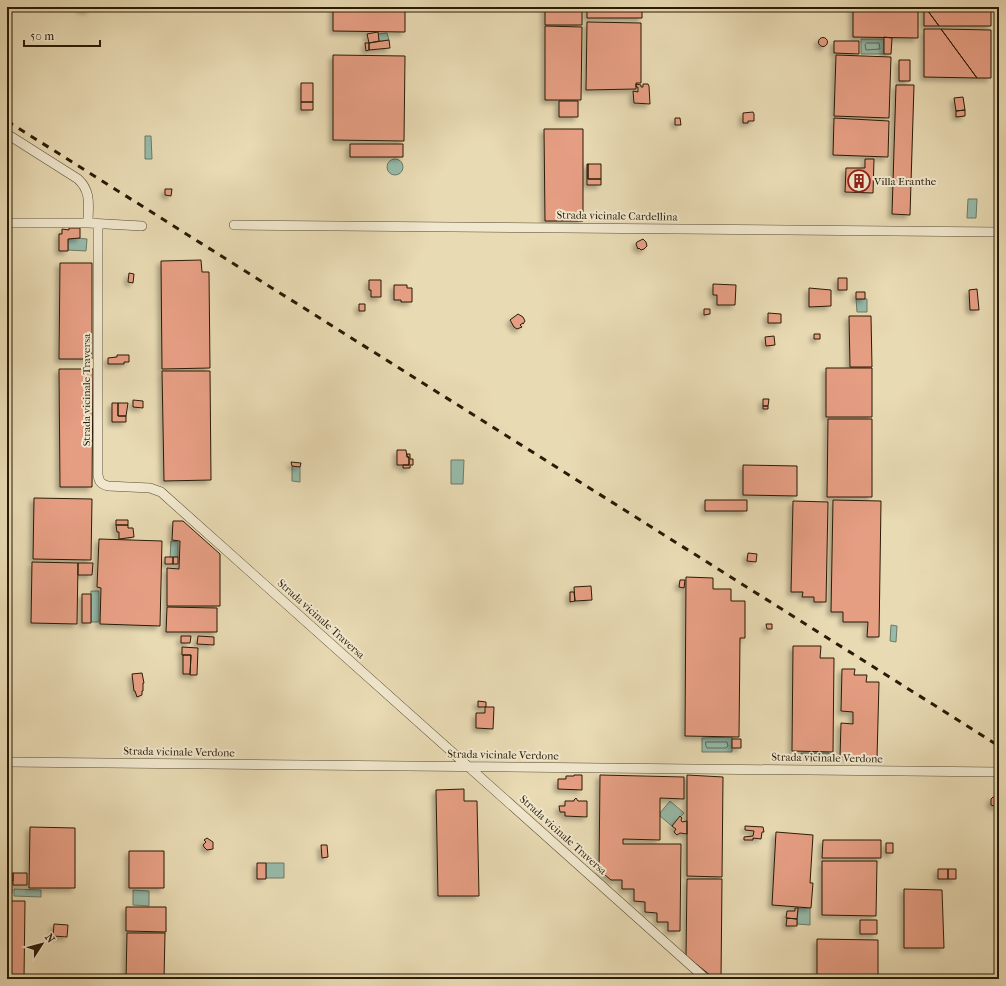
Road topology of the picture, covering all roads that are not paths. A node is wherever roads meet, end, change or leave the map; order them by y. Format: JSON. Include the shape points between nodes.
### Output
{"nodes":[{"id":1,"x":7,"y":134,"type":"edge"},
{"id":2,"x":7,"y":223,"type":"edge"},
{"id":3,"x":88,"y":223,"type":"junction"},
{"id":4,"x":98,"y":224,"type":"junction"},
{"id":5,"x":234,"y":224,"type":"dead end"},
{"id":6,"x":142,"y":226,"type":"dead end"},
{"id":7,"x":999,"y":232,"type":"edge"},
{"id":8,"x":7,"y":762,"type":"edge"},
{"id":9,"x":469,"y":766,"type":"junction"},
{"id":10,"x":999,"y":772,"type":"edge"},
{"id":11,"x":706,"y":979,"type":"edge"}],
"edges":[{"from":1,"to":3,"type":"street","via":[[84,184],[88,193]]},
{"from":2,"to":3,"type":"street"},
{"from":3,"to":4,"type":"street"},
{"from":4,"to":6,"type":"street"},
{"from":4,"to":9,"type":"street","name":"Strada vicinale Traversa","via":[[99,481],[108,486],[150,488],[161,492]]},
{"from":5,"to":7,"type":"street","name":"Strada vicinale Cardellina"},
{"from":8,"to":9,"type":"street","name":"Strada vicinale Verdone"},
{"from":9,"to":10,"type":"street","name":"Strada vicinale Verdone"},
{"from":9,"to":11,"type":"street","name":"Strada vicinale Traversa"}]}
